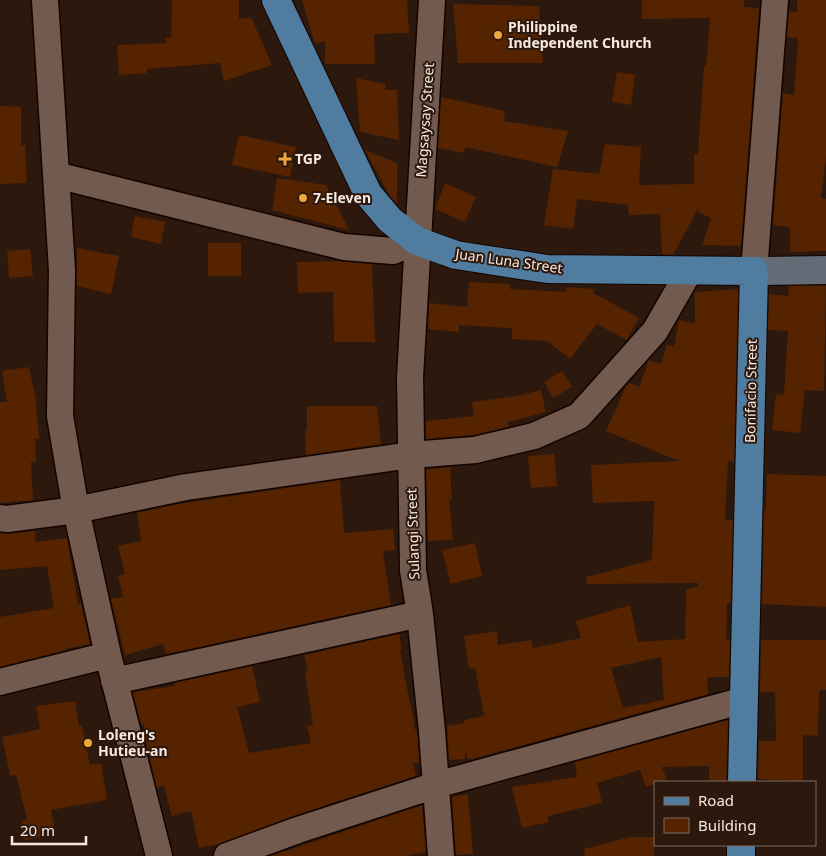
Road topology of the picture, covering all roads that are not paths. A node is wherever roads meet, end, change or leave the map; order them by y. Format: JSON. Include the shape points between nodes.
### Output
{"nodes":[{"id":1,"x":45,"y":0,"type":"edge"},
{"id":2,"x":276,"y":0,"type":"edge"},
{"id":3,"x":432,"y":0,"type":"edge"},
{"id":4,"x":775,"y":0,"type":"edge"},
{"id":5,"x":56,"y":175,"type":"junction"},
{"id":6,"x":418,"y":241,"type":"junction"},
{"id":7,"x":690,"y":270,"type":"junction"},
{"id":8,"x":826,"y":270,"type":"edge"},
{"id":9,"x":754,"y":271,"type":"junction"},
{"id":10,"x":411,"y":455,"type":"junction"},
{"id":11,"x":76,"y":510,"type":"junction"},
{"id":12,"x":0,"y":518,"type":"edge"},
{"id":13,"x":420,"y":614,"type":"junction"},
{"id":14,"x":108,"y":655,"type":"junction"},
{"id":15,"x":114,"y":681,"type":"junction"},
{"id":16,"x":0,"y":682,"type":"edge"},
{"id":17,"x":744,"y":700,"type":"junction"},
{"id":18,"x":742,"y":781,"type":"edge"},
{"id":19,"x":436,"y":785,"type":"junction"},
{"id":20,"x":159,"y":856,"type":"edge"},
{"id":21,"x":227,"y":856,"type":"edge"},
{"id":22,"x":441,"y":856,"type":"edge"}],
"edges":[{"from":1,"to":5,"type":"street"},
{"from":2,"to":6,"type":"main road","name":"Juan Luna Street","via":[[368,194],[390,220]]},
{"from":3,"to":6,"type":"street","name":"Magsaysay Street"},
{"from":4,"to":9,"type":"street","name":"Bonifacio Street"},
{"from":5,"to":6,"type":"street","via":[[344,247],[393,251]]},
{"from":5,"to":11,"type":"street","via":[[62,270],[60,416]]},
{"from":6,"to":7,"type":"main road","name":"Juan Luna Street","via":[[456,256],[547,268]]},
{"from":6,"to":10,"type":"street","name":"Sulangi Street","via":[[410,376]]},
{"from":7,"to":9,"type":"main road","name":"Juan Luna Street"},
{"from":7,"to":10,"type":"street","via":[[655,332],[579,416],[534,436],[484,448]]},
{"from":8,"to":9,"type":"street","name":"Juan Luna Street"},
{"from":9,"to":17,"type":"main road","name":"Bonifacio Street"},
{"from":10,"to":11,"type":"street","via":[[186,487]]},
{"from":10,"to":13,"type":"street","name":"Sulangi Street","via":[[413,570]]},
{"from":11,"to":12,"type":"street"},
{"from":11,"to":14,"type":"street"},
{"from":13,"to":15,"type":"street"},
{"from":13,"to":19,"type":"street","name":"Sulangi Street"},
{"from":14,"to":15,"type":"street"},
{"from":14,"to":16,"type":"street"},
{"from":15,"to":20,"type":"street"},
{"from":17,"to":18,"type":"main road","name":"Bonifacio Street"},
{"from":17,"to":19,"type":"street"},
{"from":19,"to":21,"type":"street"},
{"from":19,"to":22,"type":"street","name":"Sulangi Street"}]}
